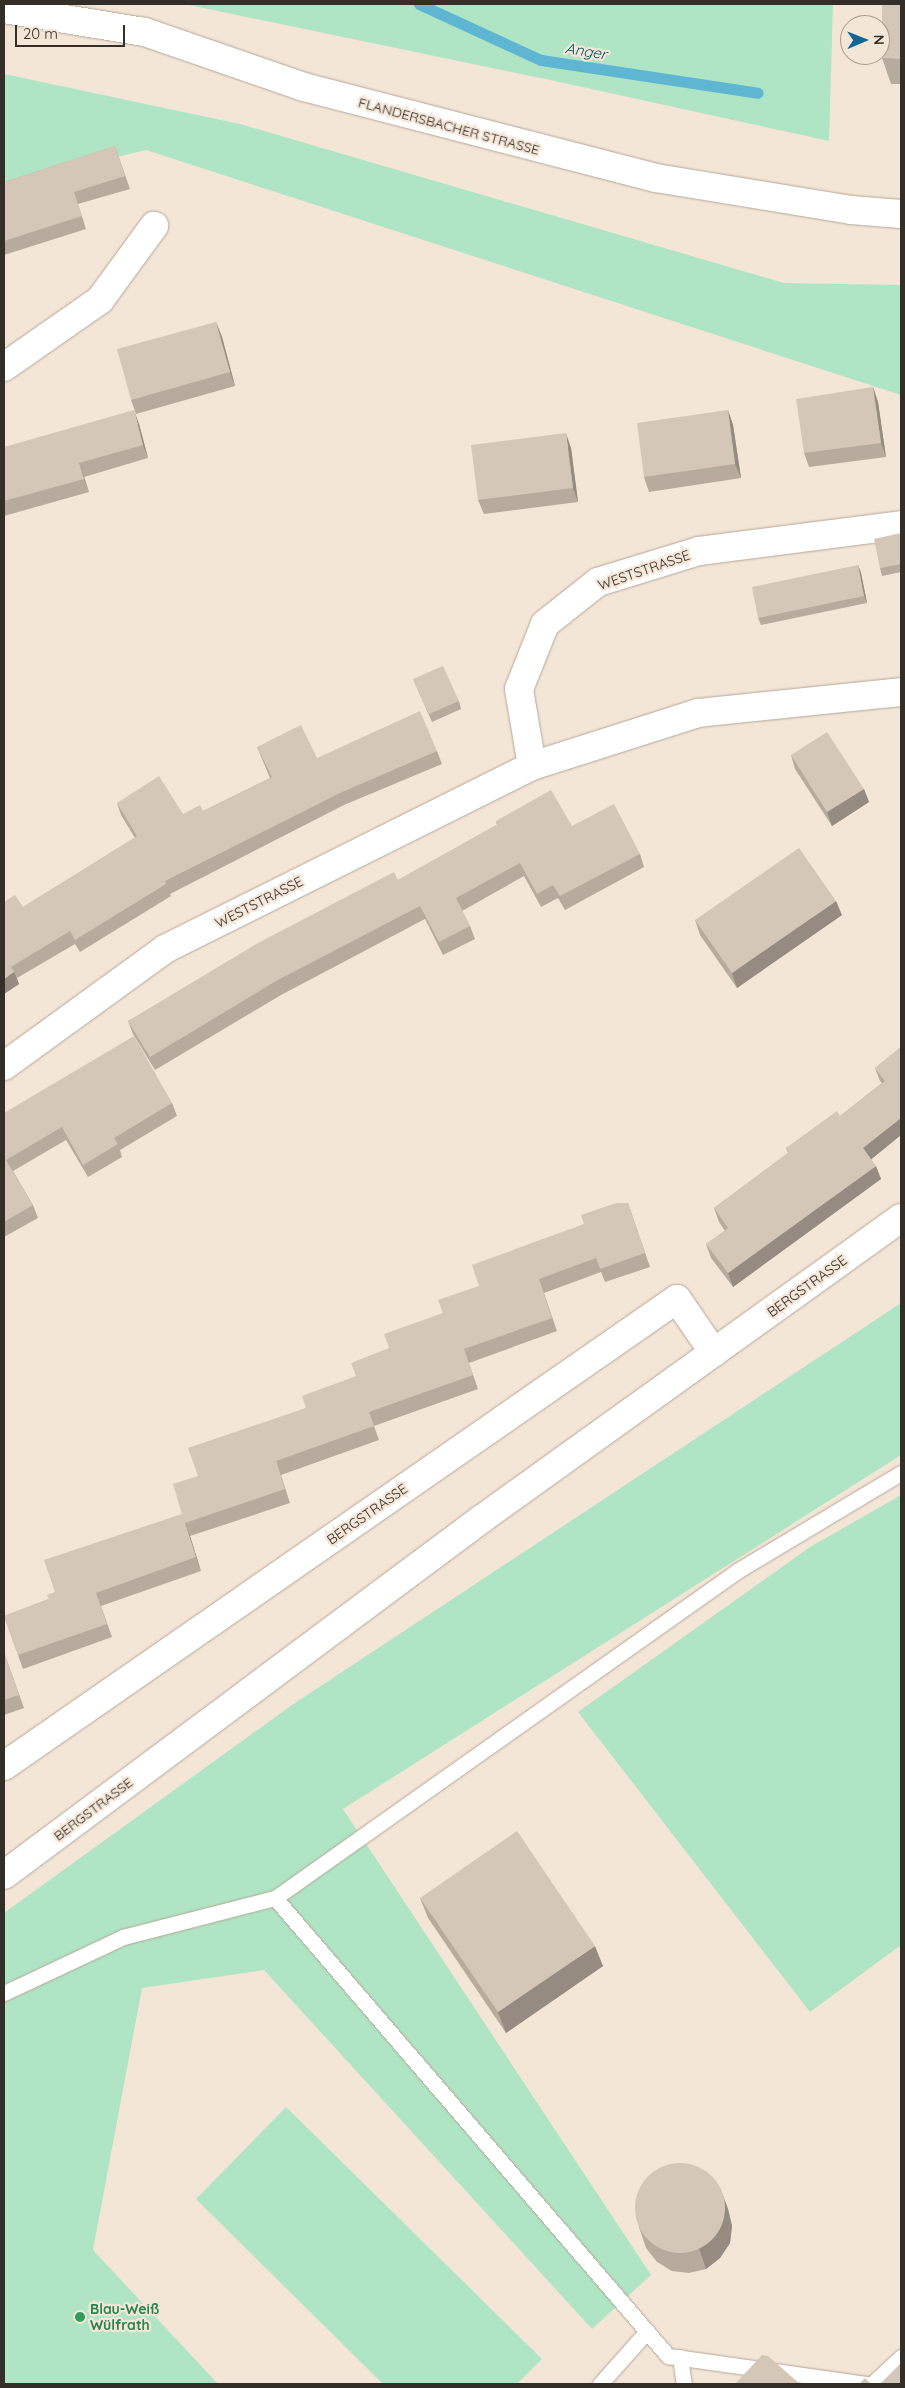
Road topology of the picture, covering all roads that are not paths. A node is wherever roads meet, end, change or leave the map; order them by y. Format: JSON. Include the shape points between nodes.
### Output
{"nodes":[{"id":1,"x":4,"y":9,"type":"edge"},
{"id":2,"x":901,"y":214,"type":"edge"},
{"id":3,"x":154,"y":226,"type":"dead end"},
{"id":4,"x":4,"y":367,"type":"edge"},
{"id":5,"x":901,"y":525,"type":"edge"},
{"id":6,"x":901,"y":692,"type":"edge"},
{"id":7,"x":532,"y":766,"type":"junction"},
{"id":8,"x":4,"y":1066,"type":"edge"},
{"id":9,"x":901,"y":1218,"type":"edge"},
{"id":10,"x":714,"y":1353,"type":"junction"},
{"id":11,"x":901,"y":1473,"type":"edge"},
{"id":12,"x":4,"y":1766,"type":"edge"},
{"id":13,"x":4,"y":1875,"type":"edge"},
{"id":14,"x":275,"y":1898,"type":"junction"},
{"id":15,"x":4,"y":1993,"type":"edge"},
{"id":16,"x":647,"y":2331,"type":"junction"},
{"id":17,"x":901,"y":2357,"type":"edge"},
{"id":18,"x":680,"y":2358,"type":"junction"},
{"id":19,"x":600,"y":2384,"type":"edge"},
{"id":20,"x":684,"y":2384,"type":"edge"},
{"id":21,"x":866,"y":2384,"type":"edge"},
{"id":22,"x":872,"y":2384,"type":"edge"}],
"edges":[{"from":1,"to":2,"type":"street","name":"FLANDERSBACHER STRASSE","via":[[145,32],[304,87],[656,178],[851,210]]},
{"from":3,"to":4,"type":"street","via":[[100,300]]},
{"from":5,"to":7,"type":"street","name":"WESTSTRASSE","via":[[699,551],[598,582],[545,624],[519,689]]},
{"from":6,"to":7,"type":"street","name":"WESTSTRASSE","via":[[698,713]]},
{"from":7,"to":8,"type":"street","name":"WESTSTRASSE","via":[[166,949]]},
{"from":9,"to":10,"type":"street","name":"BERGSTRASSE"},
{"from":10,"to":12,"type":"street","name":"BERGSTRASSE","via":[[677,1299]]},
{"from":10,"to":13,"type":"street","name":"BERGSTRASSE","via":[[483,1518]]},
{"from":11,"to":14,"type":"lane","via":[[737,1571]]},
{"from":14,"to":15,"type":"lane","via":[[123,1937]]},
{"from":14,"to":16,"type":"lane"},
{"from":16,"to":18,"type":"lane","via":[[668,2356]]},
{"from":16,"to":19,"type":"lane"},
{"from":17,"to":22,"type":"lane"},
{"from":18,"to":20,"type":"lane"},
{"from":18,"to":21,"type":"lane"}]}
